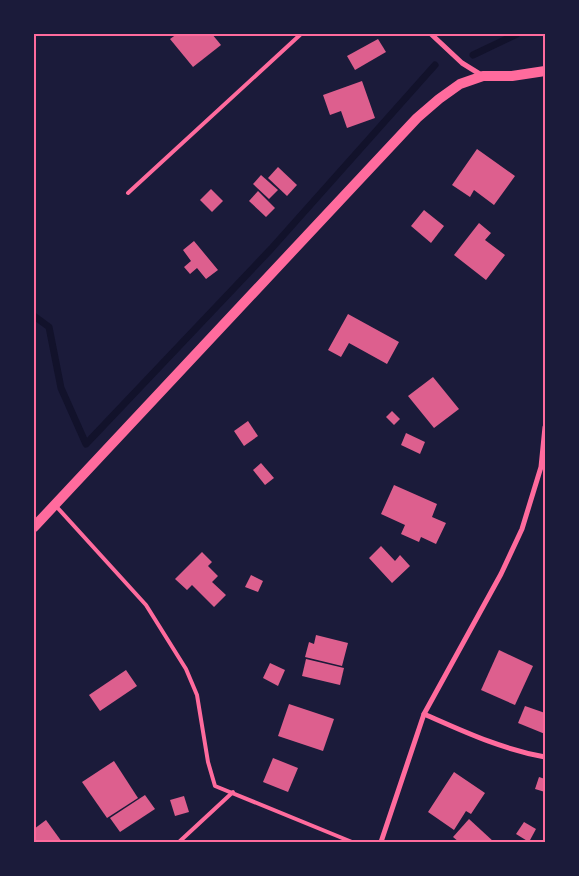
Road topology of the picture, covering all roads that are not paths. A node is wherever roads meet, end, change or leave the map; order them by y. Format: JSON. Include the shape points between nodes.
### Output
{"nodes":[{"id":1,"x":300,"y":34,"type":"edge"},
{"id":2,"x":431,"y":34,"type":"edge"},
{"id":3,"x":545,"y":72,"type":"edge"},
{"id":4,"x":483,"y":76,"type":"junction"},
{"id":5,"x":128,"y":193,"type":"dead end"},
{"id":6,"x":545,"y":427,"type":"edge"},
{"id":7,"x":543,"y":468,"type":"edge"},
{"id":8,"x":55,"y":506,"type":"junction"},
{"id":9,"x":34,"y":527,"type":"edge"},
{"id":10,"x":424,"y":714,"type":"junction"},
{"id":11,"x":545,"y":757,"type":"edge"},
{"id":12,"x":233,"y":792,"type":"junction"},
{"id":13,"x":179,"y":842,"type":"edge"},
{"id":14,"x":352,"y":842,"type":"edge"},
{"id":15,"x":381,"y":842,"type":"edge"}],
"edges":[{"from":1,"to":5,"type":"lane"},
{"from":2,"to":4,"type":"street"},
{"from":3,"to":4,"type":"main road"},
{"from":4,"to":8,"type":"main road","via":[[460,84],[417,118]]},
{"from":6,"to":7,"type":"street"},
{"from":7,"to":10,"type":"street","via":[[522,529],[501,574]]},
{"from":8,"to":9,"type":"main road"},
{"from":8,"to":12,"type":"lane","via":[[146,604],[186,669],[196,695],[215,786]]},
{"from":10,"to":11,"type":"street","via":[[488,742]]},
{"from":10,"to":15,"type":"street"},
{"from":12,"to":13,"type":"lane"},
{"from":12,"to":14,"type":"lane"}]}
